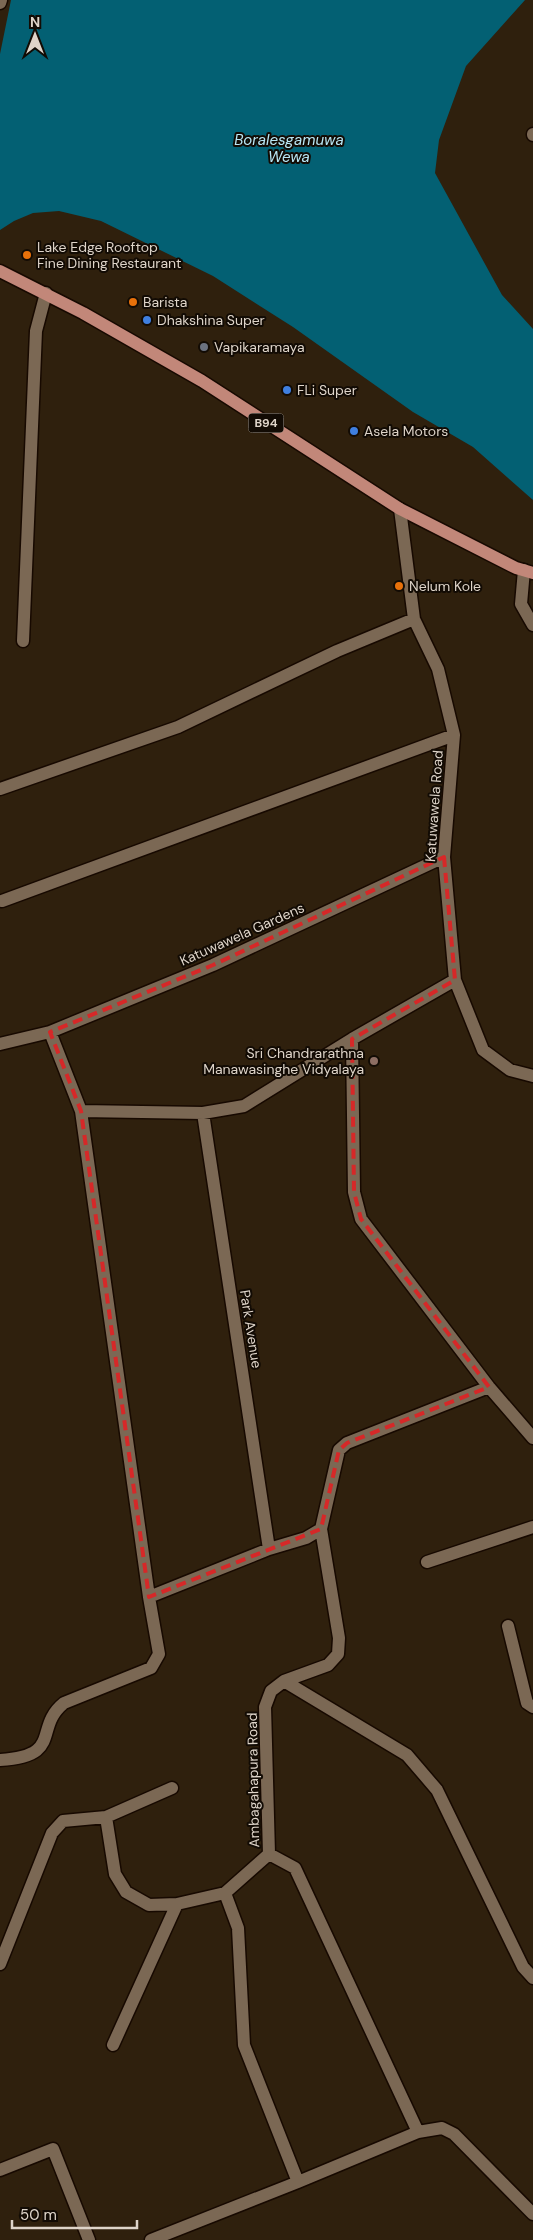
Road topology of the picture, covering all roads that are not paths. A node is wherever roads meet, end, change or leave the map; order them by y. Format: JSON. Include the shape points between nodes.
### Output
{"nodes":[{"id":1,"x":0,"y":271,"type":"edge"},
{"id":2,"x":46,"y":293,"type":"junction"},
{"id":3,"x":400,"y":509,"type":"junction"},
{"id":4,"x":529,"y":571,"type":"edge"},
{"id":5,"x":414,"y":619,"type":"junction"},
{"id":6,"x":533,"y":625,"type":"edge"},
{"id":7,"x":24,"y":641,"type":"dead end"},
{"id":8,"x":454,"y":735,"type":"junction"},
{"id":9,"x":0,"y":789,"type":"edge"},
{"id":10,"x":444,"y":857,"type":"junction"},
{"id":11,"x":2,"y":901,"type":"dead end"},
{"id":12,"x":455,"y":980,"type":"junction"},
{"id":13,"x":50,"y":1032,"type":"junction"},
{"id":14,"x":352,"y":1039,"type":"junction"},
{"id":15,"x":0,"y":1044,"type":"edge"},
{"id":16,"x":533,"y":1076,"type":"edge"},
{"id":17,"x":81,"y":1111,"type":"junction"},
{"id":18,"x":203,"y":1113,"type":"junction"},
{"id":19,"x":488,"y":1387,"type":"junction"},
{"id":20,"x":533,"y":1438,"type":"edge"},
{"id":21,"x":533,"y":1527,"type":"edge"},
{"id":22,"x":321,"y":1529,"type":"junction"},
{"id":23,"x":269,"y":1549,"type":"junction"},
{"id":24,"x":427,"y":1562,"type":"dead end"},
{"id":25,"x":149,"y":1597,"type":"junction"},
{"id":26,"x":508,"y":1626,"type":"dead end"},
{"id":27,"x":284,"y":1681,"type":"junction"},
{"id":28,"x":533,"y":1707,"type":"edge"},
{"id":29,"x":0,"y":1760,"type":"edge"},
{"id":30,"x":172,"y":1788,"type":"dead end"},
{"id":31,"x":106,"y":1817,"type":"junction"},
{"id":32,"x":269,"y":1854,"type":"junction"},
{"id":33,"x":225,"y":1893,"type":"junction"},
{"id":34,"x":177,"y":1904,"type":"junction"},
{"id":35,"x":0,"y":1964,"type":"edge"},
{"id":36,"x":533,"y":1978,"type":"edge"},
{"id":37,"x":113,"y":2045,"type":"dead end"},
{"id":38,"x":418,"y":2132,"type":"junction"},
{"id":39,"x":0,"y":2170,"type":"edge"},
{"id":40,"x":298,"y":2182,"type":"junction"},
{"id":41,"x":533,"y":2214,"type":"edge"},
{"id":42,"x":89,"y":2240,"type":"edge"},
{"id":43,"x":151,"y":2240,"type":"edge"}],
"edges":[{"from":1,"to":2,"type":"main road","number":"B94"},
{"from":2,"to":3,"type":"main road","number":"B94","via":[[202,381]]},
{"from":2,"to":7,"type":"street","via":[[36,331]]},
{"from":3,"to":4,"type":"main road","number":"B94"},
{"from":3,"to":5,"type":"street","name":"Katuwawela Road"},
{"from":4,"to":6,"type":"street","via":[[521,604]]},
{"from":5,"to":8,"type":"street","name":"Katuwawela Road","via":[[438,669]]},
{"from":5,"to":9,"type":"street","via":[[337,651],[178,727]]},
{"from":8,"to":10,"type":"street","name":"Katuwawela Road"},
{"from":8,"to":11,"type":"street"},
{"from":10,"to":12,"type":"street","name":"Katuwawela Road"},
{"from":10,"to":13,"type":"street","name":"Katuwawela Gardens","via":[[213,965]]},
{"from":12,"to":14,"type":"street"},
{"from":12,"to":16,"type":"street","name":"Katuwawela Road","via":[[483,1050],[510,1070]]},
{"from":13,"to":15,"type":"street","name":"Katuwawela Gardens"},
{"from":13,"to":17,"type":"street"},
{"from":14,"to":18,"type":"street","via":[[244,1106]]},
{"from":14,"to":19,"type":"street","via":[[354,1192],[361,1219]]},
{"from":17,"to":18,"type":"street"},
{"from":17,"to":25,"type":"street"},
{"from":18,"to":23,"type":"street","name":"Park Avenue"},
{"from":19,"to":20,"type":"street"},
{"from":19,"to":22,"type":"street","via":[[347,1443],[339,1450]]},
{"from":21,"to":24,"type":"street"},
{"from":22,"to":23,"type":"street","via":[[306,1538]]},
{"from":22,"to":27,"type":"street","via":[[339,1638],[338,1654],[328,1665]]},
{"from":23,"to":25,"type":"street"},
{"from":25,"to":29,"type":"street","via":[[159,1654],[151,1668],[64,1703],[55,1710],[47,1736],[37,1751],[18,1759]]},
{"from":26,"to":28,"type":"street","via":[[527,1703]]},
{"from":27,"to":32,"type":"street","name":"Ambagahapura Road","via":[[272,1691],[265,1707]]},
{"from":27,"to":36,"type":"street","via":[[406,1755],[438,1790],[523,1967]]},
{"from":30,"to":31,"type":"street"},
{"from":31,"to":34,"type":"street","via":[[115,1874],[126,1892],[149,1905]]},
{"from":31,"to":35,"type":"street","via":[[63,1821],[52,1833]]},
{"from":32,"to":33,"type":"street","name":"Ambagahapura Road"},
{"from":32,"to":38,"type":"street","via":[[295,1868]]},
{"from":33,"to":34,"type":"street"},
{"from":33,"to":40,"type":"street","via":[[238,1928],[244,2045]]},
{"from":34,"to":37,"type":"street"},
{"from":38,"to":40,"type":"street"},
{"from":38,"to":41,"type":"street","via":[[442,2128],[454,2134]]},
{"from":39,"to":42,"type":"street","via":[[53,2149]]},
{"from":40,"to":43,"type":"street"}]}
